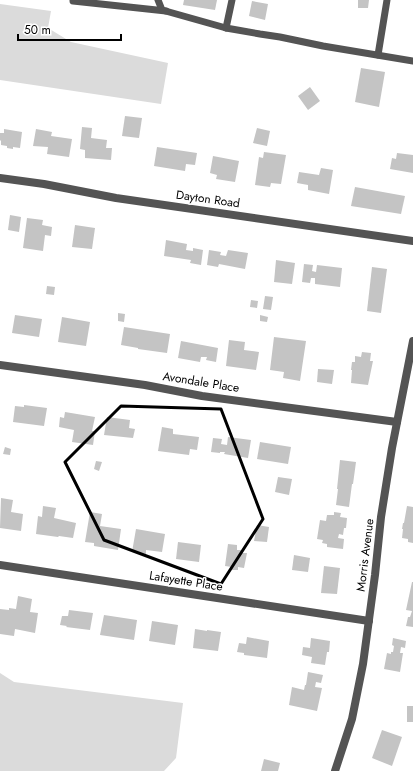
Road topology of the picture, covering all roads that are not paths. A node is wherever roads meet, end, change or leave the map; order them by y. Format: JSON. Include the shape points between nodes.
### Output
{"nodes":[{"id":1,"x":71,"y":0,"type":"edge"},
{"id":2,"x":158,"y":0,"type":"edge"},
{"id":3,"x":232,"y":0,"type":"edge"},
{"id":4,"x":387,"y":0,"type":"edge"},
{"id":5,"x":166,"y":11,"type":"junction"},
{"id":6,"x":226,"y":28,"type":"junction"},
{"id":7,"x":378,"y":55,"type":"junction"},
{"id":8,"x":413,"y":61,"type":"edge"},
{"id":9,"x":0,"y":178,"type":"edge"},
{"id":10,"x":413,"y":241,"type":"edge"},
{"id":11,"x":413,"y":341,"type":"edge"},
{"id":12,"x":411,"y":357,"type":"edge"},
{"id":13,"x":0,"y":365,"type":"edge"},
{"id":14,"x":397,"y":422,"type":"junction"},
{"id":15,"x":0,"y":565,"type":"edge"},
{"id":16,"x":369,"y":621,"type":"junction"},
{"id":17,"x":335,"y":771,"type":"edge"}],
"edges":[{"from":1,"to":5,"type":"lane"},
{"from":2,"to":5,"type":"lane","via":[[162,10]]},
{"from":3,"to":6,"type":"lane"},
{"from":4,"to":7,"type":"lane"},
{"from":5,"to":6,"type":"lane"},
{"from":6,"to":7,"type":"lane"},
{"from":7,"to":8,"type":"lane"},
{"from":9,"to":10,"type":"street","name":"Dayton Road","via":[[124,199]]},
{"from":11,"to":12,"type":"street","name":"Morris Avenue"},
{"from":12,"to":14,"type":"street","name":"Morris Avenue"},
{"from":13,"to":14,"type":"street","name":"Avondale Place"},
{"from":14,"to":16,"type":"street","name":"Morris Avenue","via":[[381,517]]},
{"from":15,"to":16,"type":"street","name":"Lafayette Place"},
{"from":16,"to":17,"type":"street","name":"Morris Avenue","via":[[352,719]]}]}
